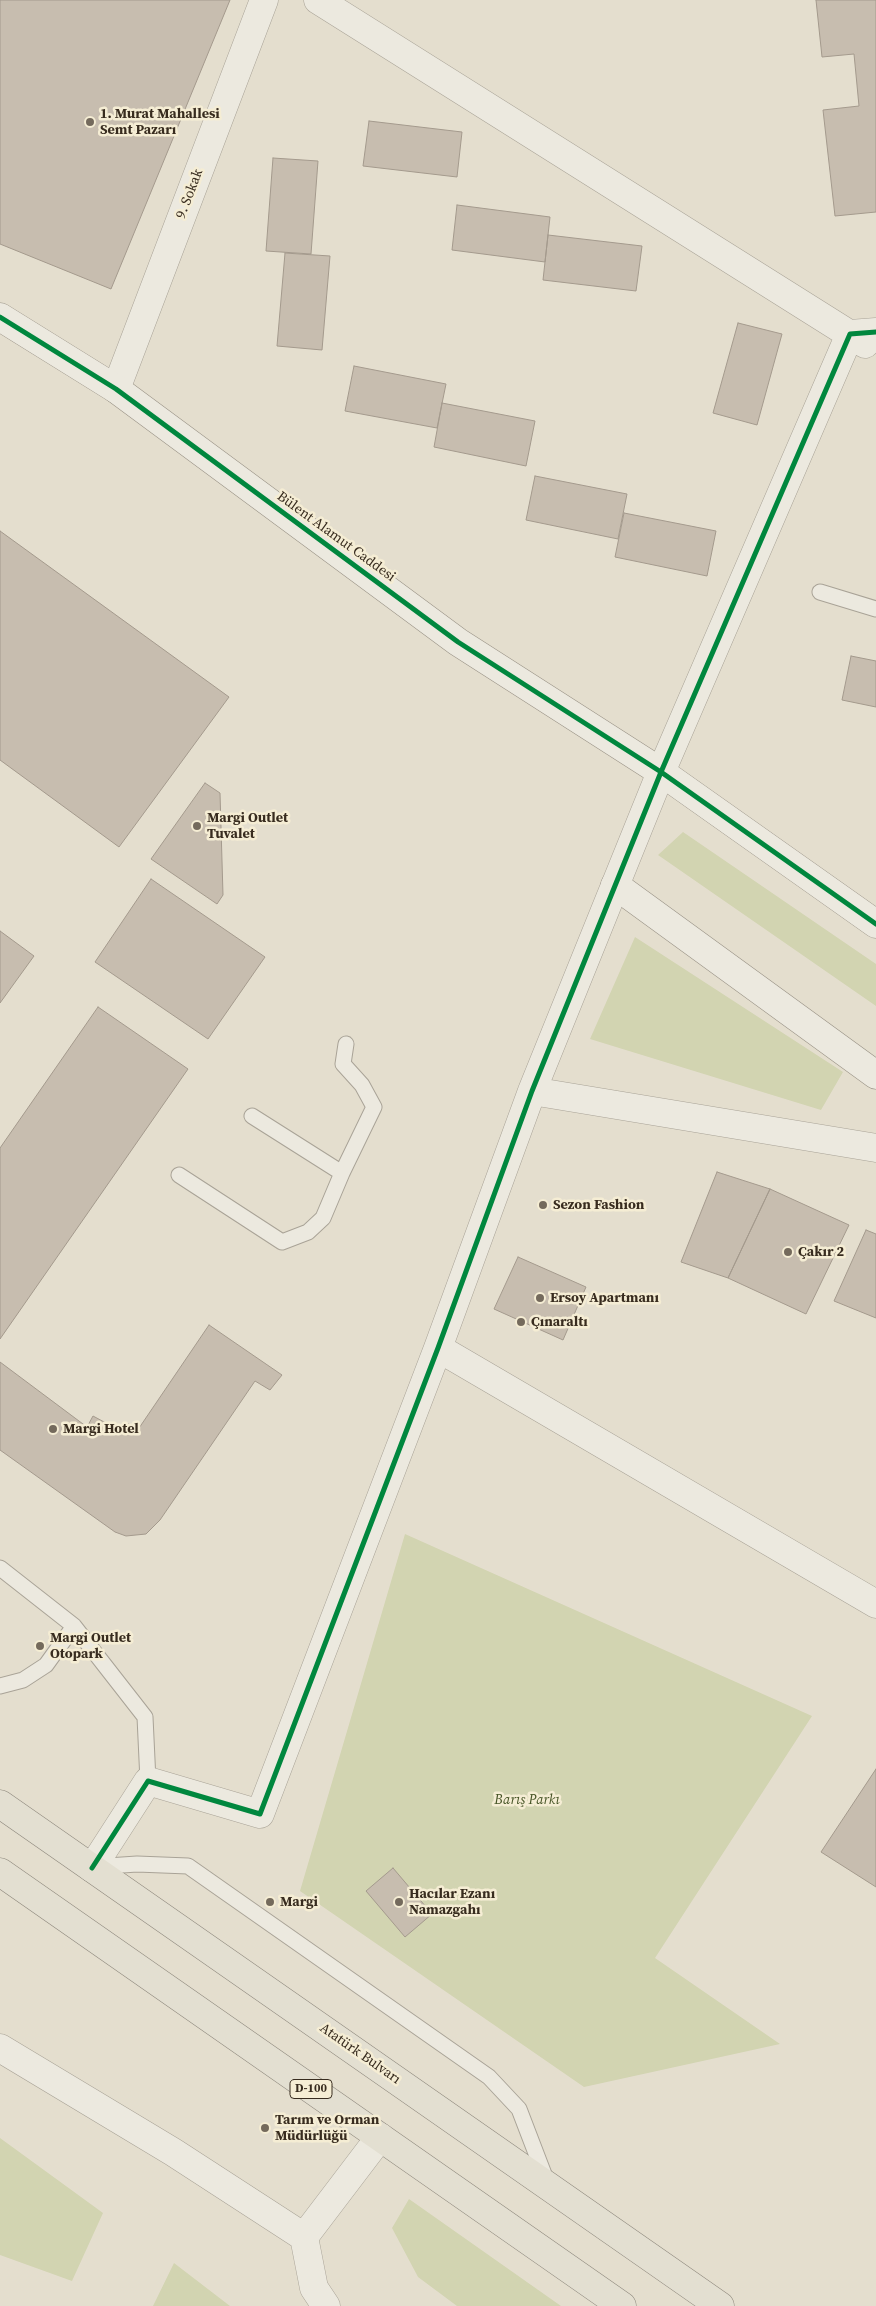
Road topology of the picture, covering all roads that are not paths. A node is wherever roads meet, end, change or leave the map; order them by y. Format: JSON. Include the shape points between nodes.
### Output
{"nodes":[{"id":1,"x":264,"y":0,"type":"edge"},
{"id":2,"x":318,"y":0,"type":"edge"},
{"id":3,"x":0,"y":317,"type":"edge"},
{"id":4,"x":863,"y":333,"type":"edge"},
{"id":5,"x":876,"y":351,"type":"edge"},
{"id":6,"x":116,"y":389,"type":"junction"},
{"id":7,"x":820,"y":592,"type":"dead end"},
{"id":8,"x":876,"y":609,"type":"edge"},
{"id":9,"x":661,"y":772,"type":"junction"},
{"id":10,"x":615,"y":885,"type":"junction"},
{"id":11,"x":876,"y":924,"type":"edge"},
{"id":12,"x":346,"y":1044,"type":"dead end"},
{"id":13,"x":876,"y":1075,"type":"edge"},
{"id":14,"x":532,"y":1091,"type":"junction"},
{"id":15,"x":252,"y":1116,"type":"dead end"},
{"id":16,"x":876,"y":1148,"type":"edge"},
{"id":17,"x":342,"y":1173,"type":"junction"},
{"id":18,"x":179,"y":1175,"type":"dead end"},
{"id":19,"x":438,"y":1348,"type":"junction"},
{"id":20,"x":0,"y":1568,"type":"edge"},
{"id":21,"x":876,"y":1604,"type":"edge"},
{"id":22,"x":74,"y":1626,"type":"junction"},
{"id":23,"x":0,"y":1686,"type":"edge"},
{"id":24,"x":148,"y":1781,"type":"junction"},
{"id":25,"x":0,"y":1804,"type":"edge"},
{"id":26,"x":92,"y":1868,"type":"junction"},
{"id":27,"x":0,"y":1872,"type":"edge"},
{"id":28,"x":0,"y":2048,"type":"edge"},
{"id":29,"x":380,"y":2137,"type":"junction"},
{"id":30,"x":549,"y":2185,"type":"junction"},
{"id":31,"x":304,"y":2238,"type":"junction"},
{"id":32,"x":326,"y":2306,"type":"edge"},
{"id":33,"x":622,"y":2306,"type":"edge"},
{"id":34,"x":720,"y":2306,"type":"edge"}],
"edges":[{"from":1,"to":6,"type":"street","name":"9. Sokak"},
{"from":2,"to":4,"type":"street"},
{"from":3,"to":6,"type":"street","name":"Bülent Alamut Caddesi"},
{"from":4,"to":5,"type":"street"},
{"from":4,"to":9,"type":"street"},
{"from":6,"to":9,"type":"street","name":"Bülent Alamut Caddesi","via":[[458,642]]},
{"from":7,"to":8,"type":"lane"},
{"from":9,"to":10,"type":"street"},
{"from":9,"to":11,"type":"street","name":"Bülent Alamut Caddesi"},
{"from":10,"to":13,"type":"street"},
{"from":10,"to":14,"type":"street"},
{"from":12,"to":17,"type":"lane","via":[[343,1064],[362,1086],[374,1107]]},
{"from":14,"to":16,"type":"street"},
{"from":14,"to":19,"type":"street"},
{"from":15,"to":17,"type":"lane"},
{"from":17,"to":18,"type":"lane","via":[[323,1218],[308,1232],[282,1242]]},
{"from":19,"to":21,"type":"street"},
{"from":19,"to":24,"type":"street","via":[[260,1814]]},
{"from":20,"to":22,"type":"lane"},
{"from":22,"to":23,"type":"lane","via":[[46,1665],[23,1680]]},
{"from":22,"to":24,"type":"lane","via":[[145,1717]]},
{"from":24,"to":26,"type":"street"},
{"from":25,"to":26,"type":"main road","name":"Atatürk Bulvarı"},
{"from":26,"to":30,"type":"main road","name":"Atatürk Bulvarı"},
{"from":26,"to":30,"type":"lane","via":[[137,1864],[188,1866],[489,2076],[519,2109]]},
{"from":27,"to":29,"type":"main road","number":"D-100"},
{"from":28,"to":31,"type":"street","via":[[173,2152]]},
{"from":29,"to":31,"type":"street"},
{"from":29,"to":33,"type":"main road","number":"D-100"},
{"from":30,"to":34,"type":"main road","name":"Atatürk Bulvarı"},
{"from":31,"to":32,"type":"street","via":[[314,2288]]}]}
